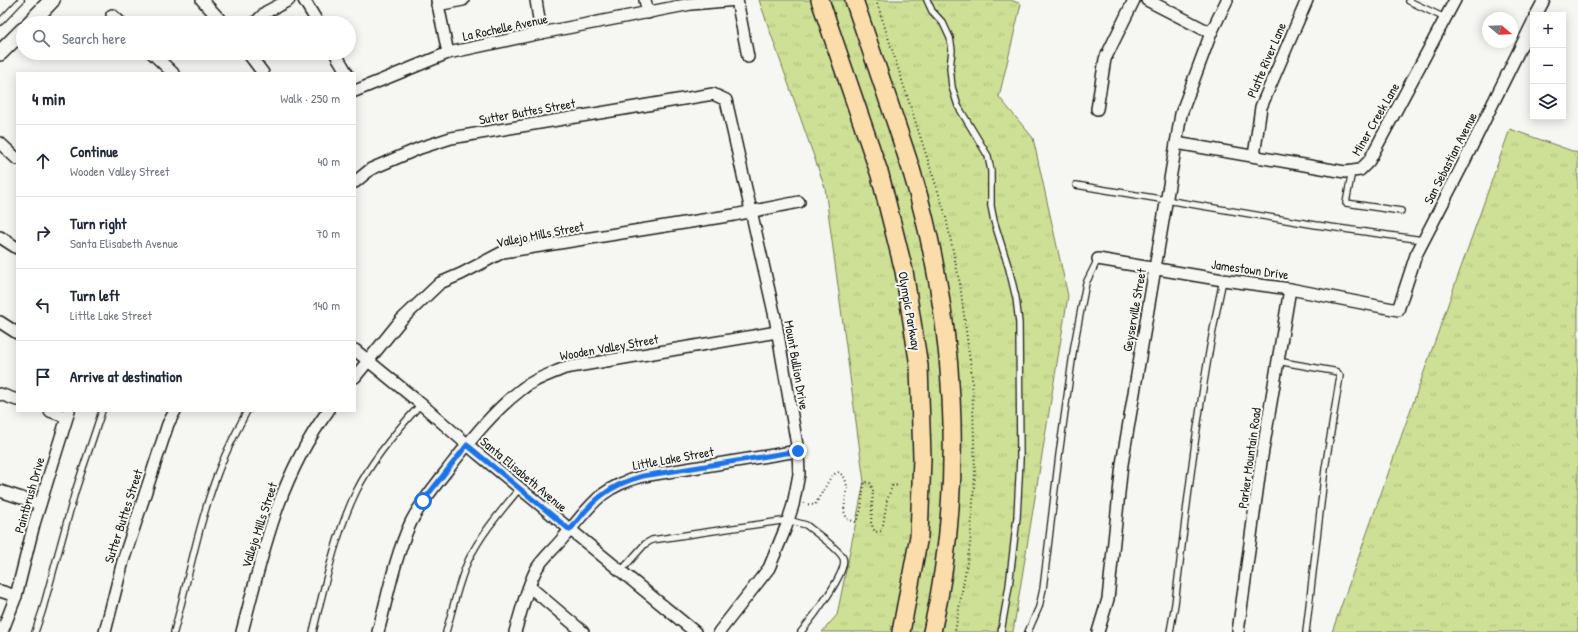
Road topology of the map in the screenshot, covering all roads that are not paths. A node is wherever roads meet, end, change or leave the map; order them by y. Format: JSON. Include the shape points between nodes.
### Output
{"nodes":[{"id":1,"x":21,"y":0,"type":"edge"},
{"id":2,"x":52,"y":0,"type":"edge"},
{"id":3,"x":202,"y":0,"type":"edge"},
{"id":4,"x":288,"y":0,"type":"edge"},
{"id":5,"x":304,"y":0,"type":"edge"},
{"id":6,"x":463,"y":0,"type":"edge"},
{"id":7,"x":536,"y":0,"type":"edge"},
{"id":8,"x":645,"y":0,"type":"edge"},
{"id":9,"x":737,"y":0,"type":"edge"},
{"id":10,"x":820,"y":0,"type":"edge"},
{"id":11,"x":854,"y":0,"type":"edge"},
{"id":12,"x":927,"y":0,"type":"edge"},
{"id":13,"x":1134,"y":0,"type":"edge"},
{"id":14,"x":1147,"y":0,"type":"edge"},
{"id":15,"x":1228,"y":0,"type":"edge"},
{"id":16,"x":1307,"y":0,"type":"edge"},
{"id":17,"x":1455,"y":0,"type":"edge"},
{"id":18,"x":1544,"y":0,"type":"edge"},
{"id":19,"x":1409,"y":1,"type":"edge"},
{"id":20,"x":437,"y":2,"type":"edge"},
{"id":21,"x":690,"y":2,"type":"edge"},
{"id":22,"x":1538,"y":12,"type":"edge"},
{"id":23,"x":648,"y":13,"type":"junction"},
{"id":24,"x":37,"y":16,"type":"edge"},
{"id":25,"x":217,"y":16,"type":"edge"},
{"id":26,"x":262,"y":16,"type":"edge"},
{"id":27,"x":314,"y":16,"type":"edge"},
{"id":28,"x":1445,"y":18,"type":"junction"},
{"id":29,"x":0,"y":22,"type":"edge"},
{"id":30,"x":1530,"y":28,"type":"edge"},
{"id":31,"x":542,"y":33,"type":"junction"},
{"id":32,"x":1211,"y":33,"type":"junction"},
{"id":33,"x":16,"y":37,"type":"edge"},
{"id":34,"x":0,"y":53,"type":"edge"},
{"id":35,"x":448,"y":54,"type":"junction"},
{"id":36,"x":748,"y":57,"type":"dead end"},
{"id":37,"x":159,"y":60,"type":"edge"},
{"id":38,"x":253,"y":60,"type":"edge"},
{"id":39,"x":339,"y":60,"type":"edge"},
{"id":40,"x":172,"y":72,"type":"edge"},
{"id":41,"x":262,"y":72,"type":"edge"},
{"id":42,"x":346,"y":72,"type":"edge"},
{"id":43,"x":356,"y":89,"type":"edge"},
{"id":44,"x":713,"y":94,"type":"joint"},
{"id":45,"x":1096,"y":109,"type":"dead end"},
{"id":46,"x":1176,"y":142,"type":"junction"},
{"id":47,"x":0,"y":143,"type":"edge"},
{"id":48,"x":1254,"y":156,"type":"junction"},
{"id":49,"x":16,"y":158,"type":"edge"},
{"id":50,"x":1352,"y":171,"type":"junction"},
{"id":51,"x":356,"y":181,"type":"edge"},
{"id":52,"x":1076,"y":185,"type":"dead end"},
{"id":53,"x":1166,"y":200,"type":"junction"},
{"id":54,"x":799,"y":202,"type":"dead end"},
{"id":55,"x":752,"y":211,"type":"junction"},
{"id":56,"x":1401,"y":211,"type":"dead end"},
{"id":57,"x":0,"y":237,"type":"edge"},
{"id":58,"x":1423,"y":240,"type":"junction"},
{"id":59,"x":16,"y":247,"type":"edge"},
{"id":60,"x":1098,"y":259,"type":"joint"},
{"id":61,"x":1156,"y":269,"type":"junction"},
{"id":62,"x":1224,"y":280,"type":"junction"},
{"id":63,"x":1290,"y":289,"type":"junction"},
{"id":64,"x":1398,"y":310,"type":"joint"},
{"id":65,"x":0,"y":322,"type":"edge"},
{"id":66,"x":16,"y":332,"type":"edge"},
{"id":67,"x":777,"y":332,"type":"junction"},
{"id":68,"x":356,"y":351,"type":"edge"},
{"id":69,"x":1278,"y":361,"type":"junction"},
{"id":70,"x":369,"y":362,"type":"junction"},
{"id":71,"x":356,"y":376,"type":"edge"},
{"id":72,"x":0,"y":394,"type":"edge"},
{"id":73,"x":16,"y":400,"type":"edge"},
{"id":74,"x":421,"y":404,"type":"junction"},
{"id":75,"x":56,"y":412,"type":"edge"},
{"id":76,"x":102,"y":412,"type":"edge"},
{"id":77,"x":174,"y":412,"type":"edge"},
{"id":78,"x":246,"y":412,"type":"edge"},
{"id":79,"x":327,"y":412,"type":"edge"},
{"id":80,"x":68,"y":414,"type":"edge"},
{"id":81,"x":467,"y":445,"type":"junction"},
{"id":82,"x":798,"y":451,"type":"junction"},
{"id":83,"x":520,"y":488,"type":"junction"},
{"id":84,"x":0,"y":491,"type":"edge"},
{"id":85,"x":40,"y":504,"type":"junction"},
{"id":86,"x":788,"y":520,"type":"junction"},
{"id":87,"x":570,"y":530,"type":"junction"},
{"id":88,"x":621,"y":571,"type":"junction"},
{"id":89,"x":530,"y":586,"type":"junction"},
{"id":90,"x":0,"y":591,"type":"edge"},
{"id":91,"x":16,"y":596,"type":"junction"},
{"id":92,"x":2,"y":632,"type":"edge"},
{"id":93,"x":35,"y":632,"type":"edge"},
{"id":94,"x":105,"y":632,"type":"edge"},
{"id":95,"x":174,"y":632,"type":"edge"},
{"id":96,"x":242,"y":632,"type":"edge"},
{"id":97,"x":313,"y":632,"type":"edge"},
{"id":98,"x":378,"y":632,"type":"edge"},
{"id":99,"x":446,"y":632,"type":"edge"},
{"id":100,"x":515,"y":632,"type":"edge"},
{"id":101,"x":583,"y":632,"type":"edge"},
{"id":102,"x":696,"y":632,"type":"edge"},
{"id":103,"x":719,"y":632,"type":"edge"},
{"id":104,"x":801,"y":632,"type":"edge"},
{"id":105,"x":901,"y":632,"type":"edge"},
{"id":106,"x":932,"y":632,"type":"edge"},
{"id":107,"x":1000,"y":632,"type":"edge"},
{"id":108,"x":1028,"y":632,"type":"edge"},
{"id":109,"x":1098,"y":632,"type":"edge"},
{"id":110,"x":1170,"y":632,"type":"edge"},
{"id":111,"x":1238,"y":632,"type":"edge"},
{"id":112,"x":1306,"y":632,"type":"edge"}],
"edges":[{"from":1,"to":29,"type":"lane"},
{"from":2,"to":24,"type":"street"},
{"from":3,"to":25,"type":"street"},
{"from":4,"to":26,"type":"street"},
{"from":5,"to":27,"type":"street"},
{"from":6,"to":20,"type":"street"},
{"from":7,"to":31,"type":"street"},
{"from":8,"to":23,"type":"street"},
{"from":9,"to":21,"type":"street","name":"La Rochelle Avenue"},
{"from":9,"to":36,"type":"street","name":"La Rochelle Avenue"},
{"from":10,"to":105,"type":"main road","name":"Olympic Parkway","via":[[880,175],[904,271],[919,366],[922,458],[920,536]]},
{"from":11,"to":106,"type":"main road","via":[[911,170],[935,265],[944,315],[952,459],[947,536]]},
{"from":12,"to":107,"type":"lane","via":[[950,38],[950,68],[958,106],[988,156],[991,172],[991,206],[1009,269],[1019,323],[1020,459],[1017,517],[1009,586]]},
{"from":13,"to":45,"type":"street","via":[[1105,59]]},
{"from":14,"to":32,"type":"street"},
{"from":15,"to":32,"type":"street","name":"Geyserville Street"},
{"from":16,"to":48,"type":"street","name":"Platte River Lane","via":[[1261,107]]},
{"from":17,"to":28,"type":"street","name":"Miner Creek Lane"},
{"from":18,"to":22,"type":"street"},
{"from":19,"to":28,"type":"lane"},
{"from":20,"to":35,"type":"street"},
{"from":21,"to":23,"type":"street","name":"La Rochelle Avenue"},
{"from":23,"to":31,"type":"street","name":"La Rochelle Avenue"},
{"from":28,"to":50,"type":"street","name":"Miner Creek Lane","via":[[1369,161],[1360,170]]},
{"from":30,"to":58,"type":"street","name":"San Sebastian Avenue"},
{"from":31,"to":35,"type":"street","name":"La Rochelle Avenue"},
{"from":32,"to":46,"type":"street","name":"Geyserville Street","via":[[1181,114]]},
{"from":33,"to":34,"type":"street"},
{"from":35,"to":43,"type":"street","name":"La Rochelle Avenue"},
{"from":37,"to":40,"type":"street"},
{"from":38,"to":41,"type":"street"},
{"from":39,"to":42,"type":"street"},
{"from":44,"to":51,"type":"street","name":"Sutter Buttes Street","via":[[451,138],[371,169]]},
{"from":44,"to":55,"type":"street","name":"Mount Bullion Drive","via":[[726,100]]},
{"from":46,"to":48,"type":"street","name":"Miner Creek Lane"},
{"from":46,"to":53,"type":"street","name":"Geyserville Street"},
{"from":47,"to":49,"type":"street"},
{"from":48,"to":50,"type":"street","name":"Miner Creek Lane","via":[[1345,172]]},
{"from":50,"to":56,"type":"lane","via":[[1346,203]]},
{"from":52,"to":53,"type":"lane"},
{"from":53,"to":58,"type":"lane"},
{"from":53,"to":61,"type":"street","name":"Geyserville Street"},
{"from":54,"to":55,"type":"street","name":"Vallejo Mills Street"},
{"from":55,"to":67,"type":"street","name":"Mount Bullion Drive"},
{"from":55,"to":70,"type":"street","name":"Vallejo Mills Street","via":[[503,252],[440,283],[401,320]]},
{"from":57,"to":59,"type":"street"},
{"from":58,"to":64,"type":"street","name":"San Sebastian Avenue"},
{"from":60,"to":61,"type":"street","name":"Jamestown Drive"},
{"from":60,"to":108,"type":"lane","via":[[1086,283],[1077,330],[1043,589],[1039,607]]},
{"from":61,"to":62,"type":"street","name":"Jamestown Drive"},
{"from":61,"to":109,"type":"street","name":"Geyserville Street","via":[[1122,464],[1108,599]]},
{"from":62,"to":63,"type":"street","name":"Jamestown Drive"},
{"from":62,"to":110,"type":"lane","via":[[1199,412]]},
{"from":63,"to":64,"type":"street","name":"Jamestown Drive"},
{"from":63,"to":69,"type":"street","name":"Parker Mountain Road"},
{"from":65,"to":66,"type":"street"},
{"from":67,"to":81,"type":"street","name":"Wooden Valley Street","via":[[565,368],[523,388],[502,406]]},
{"from":67,"to":82,"type":"street","name":"Mount Bullion Drive"},
{"from":68,"to":70,"type":"street","name":"Santa Elisabeth Avenue"},
{"from":69,"to":111,"type":"street","name":"Parker Mountain Road"},
{"from":69,"to":112,"type":"lane","via":[[1333,371],[1340,376],[1325,469]]},
{"from":70,"to":71,"type":"street","name":"Vallejo Mills Street"},
{"from":70,"to":74,"type":"street","name":"Santa Elisabeth Avenue"},
{"from":72,"to":73,"type":"street"},
{"from":74,"to":81,"type":"street","name":"Santa Elisabeth Avenue"},
{"from":74,"to":97,"type":"lane","via":[[396,432],[357,490],[339,538]]},
{"from":75,"to":80,"type":"street"},
{"from":76,"to":93,"type":"lane","via":[[75,492]]},
{"from":77,"to":94,"type":"street","name":"Sutter Buttes Street","via":[[168,424],[123,561]]},
{"from":78,"to":95,"type":"lane","via":[[217,475],[202,521]]},
{"from":79,"to":96,"type":"street","name":"Vallejo Mills Street","via":[[299,457],[279,501],[264,546]]},
{"from":80,"to":85,"type":"street","name":"Paintbrush Drive"},
{"from":81,"to":83,"type":"street","name":"Santa Elisabeth Avenue"},
{"from":81,"to":98,"type":"street","name":"Wooden Valley Street","via":[[423,501],[411,522],[398,555]]},
{"from":82,"to":86,"type":"street","name":"Mount Bullion Drive","via":[[799,474]]},
{"from":82,"to":87,"type":"street","name":"Little Lake Street","via":[[632,479],[600,495]]},
{"from":83,"to":87,"type":"street","name":"Santa Elisabeth Avenue"},
{"from":83,"to":99,"type":"lane","via":[[485,532],[469,560]]},
{"from":84,"to":85,"type":"street"},
{"from":85,"to":91,"type":"street","name":"Paintbrush Drive"},
{"from":86,"to":88,"type":"lane","via":[[652,540],[645,544]]},
{"from":86,"to":103,"type":"street","name":"Mount Bullion Drive","via":[[769,568]]},
{"from":86,"to":104,"type":"lane","via":[[806,525],[840,553],[844,562],[843,571]]},
{"from":87,"to":88,"type":"street","name":"Santa Elisabeth Avenue"},
{"from":87,"to":89,"type":"street","name":"Little Lake Street","via":[[538,568]]},
{"from":88,"to":102,"type":"street","name":"Santa Elisabeth Avenue"},
{"from":89,"to":100,"type":"street","name":"Little Lake Street"},
{"from":89,"to":101,"type":"street"},
{"from":90,"to":91,"type":"street"},
{"from":91,"to":92,"type":"street","name":"Paintbrush Drive"}]}
